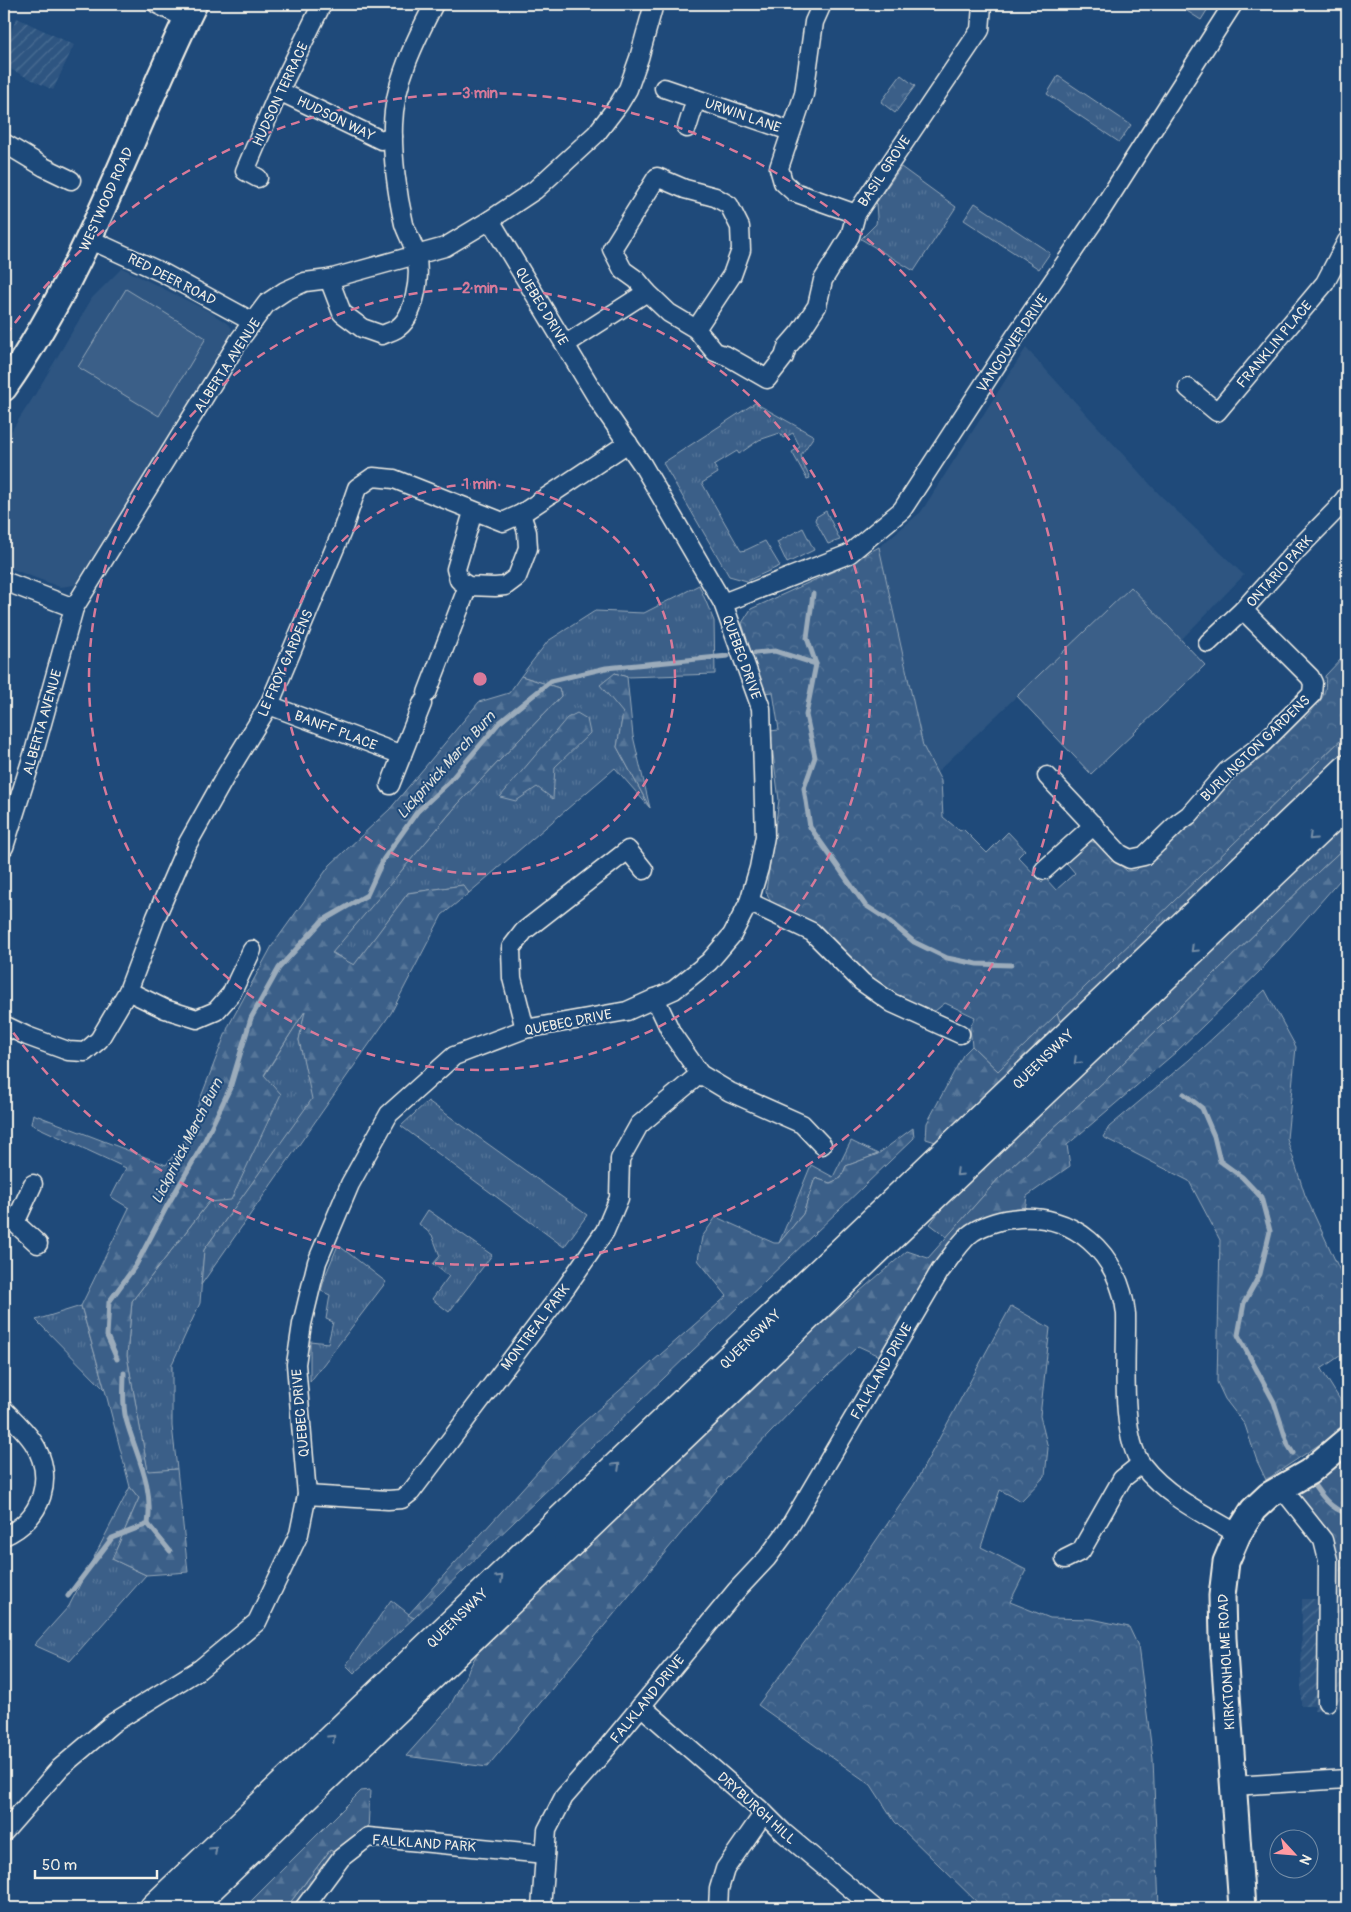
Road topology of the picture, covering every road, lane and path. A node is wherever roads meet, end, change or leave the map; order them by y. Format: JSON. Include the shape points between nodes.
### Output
{"nodes":[{"id":1,"x":157,"y":4,"type":"edge"},
{"id":2,"x":322,"y":4,"type":"edge"},
{"id":3,"x":434,"y":4,"type":"edge"},
{"id":4,"x":654,"y":4,"type":"edge"},
{"id":5,"x":822,"y":4,"type":"edge"},
{"id":6,"x":980,"y":4,"type":"edge"},
{"id":7,"x":1233,"y":4,"type":"edge"},
{"id":8,"x":190,"y":11,"type":"edge"},
{"id":9,"x":664,"y":88,"type":"dead end"},
{"id":10,"x":279,"y":91,"type":"junction"},
{"id":11,"x":696,"y":99,"type":"junction"},
{"id":12,"x":687,"y":128,"type":"dead end"},
{"id":13,"x":790,"y":131,"type":"junction"},
{"id":14,"x":393,"y":136,"type":"junction"},
{"id":15,"x":4,"y":143,"type":"edge"},
{"id":16,"x":258,"y":178,"type":"dead end"},
{"id":17,"x":71,"y":180,"type":"dead end"},
{"id":18,"x":856,"y":214,"type":"junction"},
{"id":19,"x":490,"y":220,"type":"junction"},
{"id":20,"x":89,"y":239,"type":"junction"},
{"id":21,"x":1347,"y":241,"type":"edge"},
{"id":22,"x":416,"y":256,"type":"junction"},
{"id":23,"x":329,"y":279,"type":"junction"},
{"id":24,"x":647,"y":292,"type":"junction"},
{"id":25,"x":253,"y":322,"type":"junction"},
{"id":26,"x":696,"y":329,"type":"junction"},
{"id":27,"x":566,"y":344,"type":"junction"},
{"id":28,"x":4,"y":388,"type":"edge"},
{"id":29,"x":1188,"y":388,"type":"dead end"},
{"id":30,"x":628,"y":443,"type":"junction"},
{"id":31,"x":1347,"y":496,"type":"edge"},
{"id":32,"x":473,"y":512,"type":"junction"},
{"id":33,"x":521,"y":514,"type":"junction"},
{"id":34,"x":4,"y":581,"type":"edge"},
{"id":35,"x":468,"y":586,"type":"junction"},
{"id":36,"x":723,"y":603,"type":"junction"},
{"id":37,"x":74,"y":608,"type":"junction"},
{"id":38,"x":1243,"y":610,"type":"junction"},
{"id":39,"x":1208,"y":643,"type":"dead end"},
{"id":40,"x":269,"y":705,"type":"junction"},
{"id":41,"x":402,"y":755,"type":"junction"},
{"id":42,"x":1347,"y":769,"type":"edge"},
{"id":43,"x":1047,"y":776,"type":"dead end"},
{"id":44,"x":390,"y":785,"type":"dead end"},
{"id":45,"x":1347,"y":803,"type":"edge"},
{"id":46,"x":1094,"y":825,"type":"junction"},
{"id":47,"x":4,"y":847,"type":"edge"},
{"id":48,"x":644,"y":870,"type":"dead end"},
{"id":49,"x":1044,"y":870,"type":"dead end"},
{"id":50,"x":749,"y":902,"type":"junction"},
{"id":51,"x":252,"y":950,"type":"dead end"},
{"id":52,"x":128,"y":991,"type":"junction"},
{"id":53,"x":655,"y":998,"type":"junction"},
{"id":54,"x":4,"y":1025,"type":"edge"},
{"id":55,"x":525,"y":1029,"type":"junction"},
{"id":56,"x":960,"y":1034,"type":"dead end"},
{"id":57,"x":700,"y":1074,"type":"junction"},
{"id":58,"x":822,"y":1145,"type":"dead end"},
{"id":59,"x":33,"y":1184,"type":"dead end"},
{"id":60,"x":9,"y":1222,"type":"edge"},
{"id":61,"x":38,"y":1244,"type":"dead end"},
{"id":62,"x":4,"y":1410,"type":"edge"},
{"id":63,"x":1347,"y":1440,"type":"edge"},
{"id":64,"x":1141,"y":1464,"type":"junction"},
{"id":65,"x":1281,"y":1487,"type":"junction"},
{"id":66,"x":307,"y":1495,"type":"junction"},
{"id":67,"x":1238,"y":1534,"type":"junction"},
{"id":68,"x":4,"y":1536,"type":"edge"},
{"id":69,"x":1065,"y":1559,"type":"dead end"},
{"id":70,"x":1327,"y":1702,"type":"dead end"},
{"id":71,"x":641,"y":1706,"type":"junction"},
{"id":72,"x":1347,"y":1779,"type":"edge"},
{"id":73,"x":1233,"y":1786,"type":"junction"},
{"id":74,"x":764,"y":1813,"type":"junction"},
{"id":75,"x":4,"y":1832,"type":"edge"},
{"id":76,"x":545,"y":1854,"type":"junction"},
{"id":77,"x":154,"y":1908,"type":"edge"},
{"id":78,"x":189,"y":1908,"type":"edge"},
{"id":79,"x":304,"y":1908,"type":"edge"},
{"id":80,"x":540,"y":1908,"type":"edge"},
{"id":81,"x":718,"y":1908,"type":"edge"},
{"id":82,"x":874,"y":1908,"type":"edge"},
{"id":83,"x":1242,"y":1908,"type":"edge"}],
"edges":[{"from":1,"to":8,"type":"street"},
{"from":2,"to":10,"type":"street","name":"HUDSON TERRACE"},
{"from":3,"to":14,"type":"street","via":[[397,93]]},
{"from":4,"to":19,"type":"street","name":"ALBERTA AVENUE","via":[[628,89],[596,134],[535,190]]},
{"from":5,"to":13,"type":"street","name":"BASIL GROVE","via":[[814,22],[804,94]]},
{"from":6,"to":18,"type":"street","name":"BASIL GROVE","via":[[980,30]]},
{"from":7,"to":36,"type":"street","name":"VANCOUVER DRIVE","via":[[1100,212],[902,510],[849,554]]},
{"from":8,"to":20,"type":"street","name":"WESTWOOD ROAD"},
{"from":9,"to":11,"type":"street","name":"URWIN LANE"},
{"from":10,"to":14,"type":"street","name":"HUDSON WAY","via":[[381,140]]},
{"from":10,"to":16,"type":"street","name":"HUDSON TERRACE","via":[[245,171]]},
{"from":11,"to":12,"type":"street","name":"URWIN LANE"},
{"from":11,"to":13,"type":"street","name":"URWIN LANE"},
{"from":13,"to":18,"type":"street","name":"BASIL GROVE","via":[[779,168],[783,182],[794,192]]},
{"from":14,"to":22,"type":"street","via":[[404,224]]},
{"from":15,"to":17,"type":"street"},
{"from":18,"to":26,"type":"street","via":[[850,236],[823,280],[817,306],[767,379],[715,352]]},
{"from":19,"to":22,"type":"street","name":"ALBERTA AVENUE","via":[[445,247]]},
{"from":19,"to":27,"type":"street","name":"QUEBEC DRIVE"},
{"from":20,"to":25,"type":"street","name":"RED DEER ROAD","via":[[163,273]]},
{"from":20,"to":28,"type":"street","name":"WESTWOOD ROAD","via":[[47,321]]},
{"from":21,"to":29,"type":"street","name":"FRANKLIN PLACE","via":[[1325,283],[1217,412]]},
{"from":22,"to":23,"type":"street","name":"ALBERTA AVENUE"},
{"from":22,"to":23,"type":"street","via":[[417,288],[411,311],[397,328],[382,335],[362,328],[342,313]]},
{"from":23,"to":25,"type":"street","name":"ALBERTA AVENUE","via":[[305,282],[285,292],[268,303]]},
{"from":24,"to":26,"type":"street","via":[[669,314]]},
{"from":24,"to":26,"type":"street","via":[[623,270],[612,249],[657,177],[729,205],[740,227],[741,250],[732,275]]},
{"from":24,"to":27,"type":"street"},
{"from":25,"to":37,"type":"street","name":"ALBERTA AVENUE"},
{"from":27,"to":30,"type":"street","name":"QUEBEC DRIVE"},
{"from":30,"to":33,"type":"street","name":"LE FROY GARDENS"},
{"from":30,"to":36,"type":"street","name":"QUEBEC DRIVE"},
{"from":31,"to":38,"type":"street","name":"ONTARIO PARK"},
{"from":32,"to":33,"type":"street","name":"LE FROY GARDENS","via":[[503,522]]},
{"from":32,"to":35,"type":"street","via":[[456,569],[459,580]]},
{"from":32,"to":40,"type":"street","name":"LE FROY GARDENS","via":[[394,479],[373,477],[357,488]]},
{"from":33,"to":35,"type":"street","via":[[528,548],[517,577],[505,586]]},
{"from":34,"to":37,"type":"street"},
{"from":35,"to":41,"type":"street"},
{"from":36,"to":50,"type":"street","name":"QUEBEC DRIVE","via":[[761,708],[765,836],[760,868]]},
{"from":37,"to":47,"type":"street","name":"ALBERTA AVENUE"},
{"from":38,"to":39,"type":"street","name":"ONTARIO PARK"},
{"from":38,"to":46,"type":"street","name":"BURLINGTON GARDENS","via":[[1310,677],[1312,694],[1266,741],[1227,771],[1189,815],[1144,856],[1130,859],[1120,854]]},
{"from":40,"to":41,"type":"street","name":"BANFF PLACE"},
{"from":40,"to":52,"type":"street","name":"LE FROY GARDENS","via":[[188,843]]},
{"from":41,"to":44,"type":"street"},
{"from":77,"to":42,"type":"highway","name":"QUEENSWAY","one_way":true},
{"from":43,"to":46,"type":"street","name":"BURLINGTON GARDENS"},
{"from":45,"to":78,"type":"highway","name":"QUEENSWAY","one_way":true},
{"from":46,"to":49,"type":"street"},
{"from":48,"to":55,"type":"street","via":[[628,850],[524,931],[511,948],[512,978]]},
{"from":50,"to":53,"type":"street","name":"QUEBEC DRIVE","via":[[732,935],[709,962],[674,990]]},
{"from":50,"to":56,"type":"street","via":[[812,932],[862,982],[892,1003]]},
{"from":51,"to":52,"type":"street","via":[[231,994],[216,1011],[197,1019],[165,1009]]},
{"from":52,"to":54,"type":"street","name":"LE FROY GARDENS","via":[[99,1040],[85,1052],[68,1051]]},
{"from":53,"to":55,"type":"street","name":"QUEBEC DRIVE","via":[[627,1011]]},
{"from":53,"to":57,"type":"street","via":[[672,1034]]},
{"from":55,"to":66,"type":"street","name":"QUEBEC DRIVE","via":[[454,1056],[447,1062],[389,1114],[350,1184],[317,1262],[296,1364]]},
{"from":57,"to":58,"type":"street","via":[[730,1092],[802,1124]]},
{"from":57,"to":66,"type":"street","name":"MONTREAL PARK","via":[[639,1126],[620,1159],[619,1198],[605,1231],[411,1492],[402,1499],[388,1500]]},
{"from":59,"to":60,"type":"street"},
{"from":60,"to":61,"type":"street"},
{"from":62,"to":68,"type":"street","via":[[33,1442],[45,1472],[38,1506],[16,1531]]},
{"from":63,"to":65,"type":"street","name":"KIRKTONHOLME ROAD","via":[[1310,1472]]},
{"from":64,"to":67,"type":"street","name":"FALKLAND DRIVE","via":[[1160,1485]]},
{"from":64,"to":69,"type":"street","via":[[1122,1479],[1081,1551]]},
{"from":64,"to":71,"type":"street","name":"FALKLAND DRIVE","via":[[1131,1439],[1127,1410],[1125,1299],[1110,1266],[1090,1240],[1068,1226],[1044,1218],[1000,1220],[970,1235],[940,1271],[787,1531]]},
{"from":65,"to":67,"type":"street","name":"KIRKTONHOLME ROAD","via":[[1253,1510]]},
{"from":65,"to":70,"type":"street","via":[[1323,1540],[1326,1554],[1329,1595]]},
{"from":66,"to":75,"type":"street","name":"QUEBEC DRIVE","via":[[299,1534],[257,1622],[200,1669],[113,1723],[60,1768]]},
{"from":67,"to":73,"type":"street","name":"KIRKTONHOLME ROAD","via":[[1226,1562],[1222,1596]]},
{"from":71,"to":74,"type":"street","name":"DRYBURGH HILL"},
{"from":71,"to":76,"type":"street","name":"FALKLAND DRIVE","via":[[564,1797],[547,1830]]},
{"from":72,"to":73,"type":"street"},
{"from":73,"to":83,"type":"street","name":"KIRKTONHOLME ROAD"},
{"from":74,"to":81,"type":"street","via":[[725,1868]]},
{"from":74,"to":82,"type":"street","name":"DRYBURGH HILL"},
{"from":76,"to":79,"type":"street","name":"FALKLAND PARK","via":[[368,1837],[341,1858]]},
{"from":76,"to":80,"type":"street","name":"FALKLAND DRIVE"}]}
